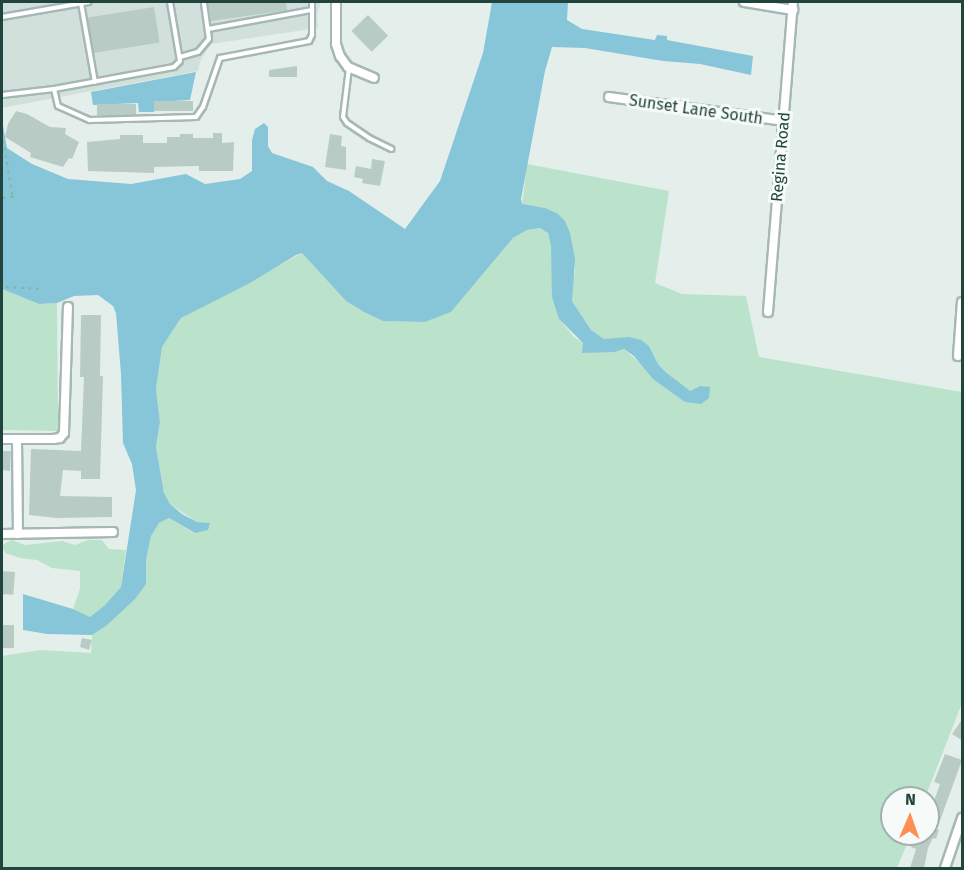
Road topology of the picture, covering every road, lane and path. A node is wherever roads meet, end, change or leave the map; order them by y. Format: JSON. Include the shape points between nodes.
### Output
{"nodes":[{"id":1,"x":89,"y":2,"type":"edge"},
{"id":2,"x":170,"y":2,"type":"edge"},
{"id":3,"x":204,"y":2,"type":"edge"},
{"id":4,"x":312,"y":2,"type":"edge"},
{"id":5,"x":336,"y":2,"type":"edge"},
{"id":6,"x":744,"y":2,"type":"edge"},
{"id":7,"x":81,"y":3,"type":"edge"},
{"id":8,"x":793,"y":5,"type":"edge"},
{"id":9,"x":312,"y":10,"type":"junction"},
{"id":10,"x":2,"y":17,"type":"edge"},
{"id":11,"x":208,"y":28,"type":"junction"},
{"id":12,"x":180,"y":57,"type":"junction"},
{"id":13,"x":349,"y":68,"type":"junction"},
{"id":14,"x":374,"y":78,"type":"dead end"},
{"id":15,"x":95,"y":82,"type":"junction"},
{"id":16,"x":54,"y":89,"type":"junction"},
{"id":17,"x":2,"y":95,"type":"edge"},
{"id":18,"x":609,"y":98,"type":"dead end"},
{"id":19,"x":784,"y":121,"type":"junction"},
{"id":20,"x":2,"y":133,"type":"edge"},
{"id":21,"x":392,"y":149,"type":"dead end"},
{"id":22,"x":2,"y":199,"type":"edge"},
{"id":23,"x":6,"y":287,"type":"dead end"},
{"id":24,"x":39,"y":289,"type":"dead end"},
{"id":25,"x":963,"y":302,"type":"edge"},
{"id":26,"x":69,"y":307,"type":"dead end"},
{"id":27,"x":768,"y":312,"type":"dead end"},
{"id":28,"x":958,"y":356,"type":"dead end"},
{"id":29,"x":2,"y":439,"type":"edge"},
{"id":30,"x":17,"y":439,"type":"junction"},
{"id":31,"x":113,"y":532,"type":"dead end"},
{"id":32,"x":2,"y":534,"type":"edge"},
{"id":33,"x":18,"y":534,"type":"junction"},
{"id":34,"x":963,"y":818,"type":"edge"},
{"id":35,"x":961,"y":829,"type":"edge"},
{"id":36,"x":945,"y":868,"type":"edge"}],
"edges":[{"from":1,"to":7,"type":"lane"},
{"from":2,"to":12,"type":"lane"},
{"from":3,"to":11,"type":"lane"},
{"from":4,"to":9,"type":"lane"},
{"from":5,"to":13,"type":"street","via":[[336,44]]},
{"from":6,"to":8,"type":"street"},
{"from":7,"to":10,"type":"lane"},
{"from":7,"to":15,"type":"lane"},
{"from":8,"to":19,"type":"street","name":"Regina Road"},
{"from":9,"to":11,"type":"lane"},
{"from":9,"to":16,"type":"lane","via":[[309,41],[220,58],[196,117],[90,120],[58,106]]},
{"from":11,"to":12,"type":"lane","via":[[209,39],[198,52]]},
{"from":12,"to":15,"type":"lane","via":[[174,67]]},
{"from":13,"to":14,"type":"street"},
{"from":13,"to":21,"type":"lane","via":[[343,117],[369,138]]},
{"from":15,"to":16,"type":"lane"},
{"from":16,"to":17,"type":"lane"},
{"from":18,"to":19,"type":"street","name":"Sunset Lane South"},
{"from":19,"to":27,"type":"street","name":"Regina Road"},
{"from":20,"to":22,"type":"path","via":[[13,197]]},
{"from":23,"to":24,"type":"path"},
{"from":25,"to":28,"type":"street"},
{"from":26,"to":30,"type":"street","via":[[64,433],[53,439]]},
{"from":29,"to":30,"type":"street"},
{"from":30,"to":33,"type":"street"},
{"from":31,"to":33,"type":"street"},
{"from":32,"to":33,"type":"street"},
{"from":34,"to":35,"type":"street"},
{"from":35,"to":36,"type":"street"}]}
